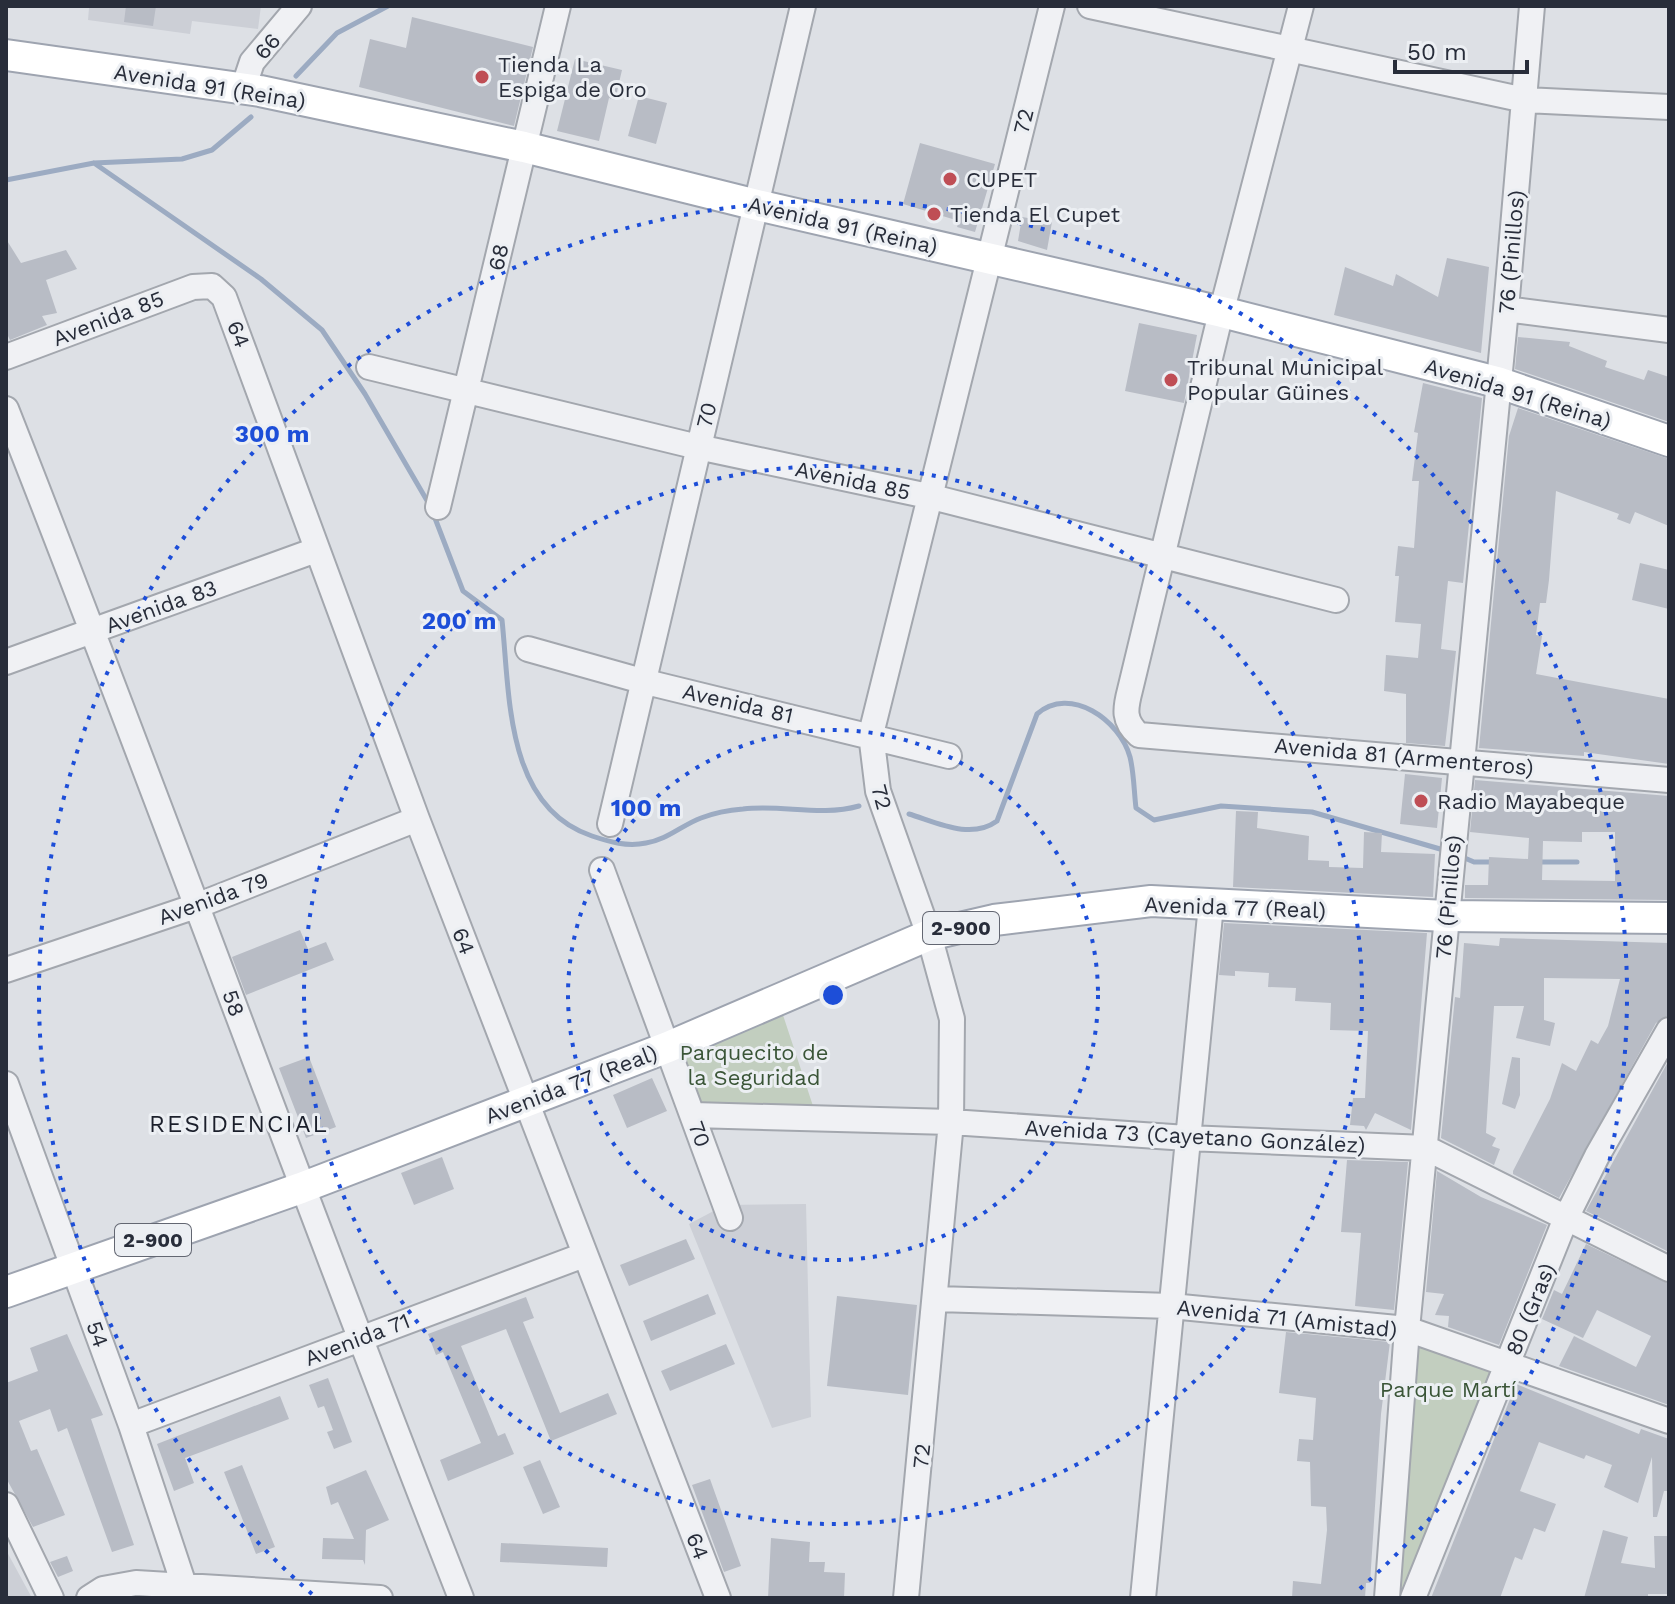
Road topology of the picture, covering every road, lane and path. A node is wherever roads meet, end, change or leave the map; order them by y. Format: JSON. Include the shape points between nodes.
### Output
{"nodes":[{"id":1,"x":299,"y":6,"type":"edge"},
{"id":2,"x":558,"y":6,"type":"edge"},
{"id":3,"x":803,"y":6,"type":"edge"},
{"id":4,"x":1052,"y":6,"type":"edge"},
{"id":5,"x":1090,"y":6,"type":"edge"},
{"id":6,"x":1301,"y":6,"type":"edge"},
{"id":7,"x":1532,"y":6,"type":"edge"},
{"id":8,"x":1292,"y":52,"type":"junction"},
{"id":9,"x":6,"y":55,"type":"edge"},
{"id":10,"x":252,"y":90,"type":"junction"},
{"id":11,"x":1525,"y":100,"type":"junction"},
{"id":12,"x":1669,"y":107,"type":"edge"},
{"id":13,"x":524,"y":147,"type":"junction"},
{"id":14,"x":757,"y":205,"type":"junction"},
{"id":15,"x":988,"y":258,"type":"junction"},
{"id":16,"x":212,"y":286,"type":"joint"},
{"id":17,"x":1506,"y":309,"type":"junction"},
{"id":18,"x":1222,"y":312,"type":"junction"},
{"id":19,"x":1669,"y":330,"type":"edge"},
{"id":20,"x":6,"y":357,"type":"edge"},
{"id":21,"x":369,"y":367,"type":"dead end"},
{"id":22,"x":1497,"y":382,"type":"junction"},
{"id":23,"x":467,"y":389,"type":"junction"},
{"id":24,"x":6,"y":409,"type":"edge"},
{"id":25,"x":1669,"y":441,"type":"edge"},
{"id":26,"x":698,"y":447,"type":"junction"},
{"id":27,"x":928,"y":496,"type":"junction"},
{"id":28,"x":438,"y":507,"type":"dead end"},
{"id":29,"x":316,"y":550,"type":"junction"},
{"id":30,"x":1163,"y":554,"type":"junction"},
{"id":31,"x":1336,"y":600,"type":"dead end"},
{"id":32,"x":94,"y":631,"type":"junction"},
{"id":33,"x":528,"y":649,"type":"dead end"},
{"id":34,"x":6,"y":662,"type":"edge"},
{"id":35,"x":642,"y":681,"type":"junction"},
{"id":36,"x":871,"y":734,"type":"junction"},
{"id":37,"x":949,"y":756,"type":"dead end"},
{"id":38,"x":1460,"y":760,"type":"junction"},
{"id":39,"x":1669,"y":780,"type":"edge"},
{"id":40,"x":417,"y":819,"type":"junction"},
{"id":41,"x":610,"y":824,"type":"dead end"},
{"id":42,"x":602,"y":870,"type":"dead end"},
{"id":43,"x":199,"y":905,"type":"junction"},
{"id":44,"x":1211,"y":905,"type":"junction"},
{"id":45,"x":1446,"y":916,"type":"junction"},
{"id":46,"x":1669,"y":918,"type":"edge"},
{"id":47,"x":929,"y":935,"type":"junction"},
{"id":48,"x":6,"y":970,"type":"edge"},
{"id":49,"x":1669,"y":1030,"type":"edge"},
{"id":50,"x":668,"y":1047,"type":"junction"},
{"id":51,"x":6,"y":1084,"type":"edge"},
{"id":52,"x":526,"y":1101,"type":"junction"},
{"id":53,"x":693,"y":1115,"type":"junction"},
{"id":54,"x":951,"y":1122,"type":"junction"},
{"id":55,"x":1187,"y":1138,"type":"junction"},
{"id":56,"x":1426,"y":1148,"type":"junction"},
{"id":57,"x":301,"y":1188,"type":"junction"},
{"id":58,"x":730,"y":1218,"type":"dead end"},
{"id":59,"x":1566,"y":1218,"type":"junction"},
{"id":60,"x":584,"y":1255,"type":"junction"},
{"id":61,"x":74,"y":1267,"type":"junction"},
{"id":62,"x":1669,"y":1269,"type":"edge"},
{"id":63,"x":6,"y":1292,"type":"edge"},
{"id":64,"x":937,"y":1299,"type":"junction"},
{"id":65,"x":1171,"y":1306,"type":"junction"},
{"id":66,"x":1407,"y":1329,"type":"junction"},
{"id":67,"x":358,"y":1338,"type":"junction"},
{"id":68,"x":1508,"y":1363,"type":"junction"},
{"id":69,"x":1669,"y":1421,"type":"edge"},
{"id":70,"x":131,"y":1425,"type":"junction"},
{"id":71,"x":6,"y":1505,"type":"edge"},
{"id":72,"x":184,"y":1585,"type":"junction"},
{"id":73,"x":51,"y":1598,"type":"edge"},
{"id":74,"x":89,"y":1598,"type":"edge"},
{"id":75,"x":380,"y":1598,"type":"edge"},
{"id":76,"x":461,"y":1598,"type":"edge"},
{"id":77,"x":718,"y":1598,"type":"edge"},
{"id":78,"x":906,"y":1598,"type":"edge"},
{"id":79,"x":1143,"y":1598,"type":"edge"},
{"id":80,"x":1387,"y":1598,"type":"edge"},
{"id":81,"x":1413,"y":1598,"type":"edge"}],
"edges":[{"from":1,"to":10,"type":"street","name":"66","via":[[252,62]]},
{"from":2,"to":13,"type":"street","name":"68"},
{"from":3,"to":14,"type":"street","name":"70"},
{"from":4,"to":15,"type":"street","name":"72"},
{"from":5,"to":8,"type":"street"},
{"from":6,"to":8,"type":"street"},
{"from":7,"to":11,"type":"street","name":"76 (Pinillos)"},
{"from":8,"to":11,"type":"street"},
{"from":8,"to":18,"type":"street"},
{"from":9,"to":10,"type":"main road","name":"Avenida 91 (Reina)"},
{"from":10,"to":13,"type":"main road","name":"Avenida 91 (Reina)"},
{"from":11,"to":12,"type":"street"},
{"from":11,"to":17,"type":"street","name":"76 (Pinillos)"},
{"from":13,"to":14,"type":"main road","name":"Avenida 91 (Reina)"},
{"from":13,"to":23,"type":"street","name":"68"},
{"from":14,"to":15,"type":"main road","name":"Avenida 91 (Reina)"},
{"from":14,"to":26,"type":"street","name":"70"},
{"from":15,"to":18,"type":"main road","name":"Avenida 91 (Reina)"},
{"from":15,"to":27,"type":"street","name":"72"},
{"from":16,"to":20,"type":"street","name":"Avenida 85","via":[[193,287]]},
{"from":16,"to":29,"type":"street","name":"64","via":[[224,297],[248,356]]},
{"from":17,"to":19,"type":"street"},
{"from":17,"to":22,"type":"street","name":"76 (Pinillos)"},
{"from":18,"to":22,"type":"main road","name":"Avenida 91 (Reina)"},
{"from":18,"to":30,"type":"street"},
{"from":21,"to":23,"type":"street","name":"Avenida 85"},
{"from":22,"to":25,"type":"main road","name":"Avenida 91 (Reina)"},
{"from":22,"to":38,"type":"street","name":"76 (Pinillos)"},
{"from":23,"to":26,"type":"street","name":"Avenida 85"},
{"from":23,"to":28,"type":"street","name":"68"},
{"from":24,"to":32,"type":"street","name":"58"},
{"from":26,"to":27,"type":"street","name":"Avenida 85"},
{"from":26,"to":35,"type":"street","name":"70"},
{"from":27,"to":30,"type":"street","name":"Avenida 85"},
{"from":27,"to":36,"type":"street","name":"72"},
{"from":29,"to":32,"type":"street","name":"Avenida 83"},
{"from":29,"to":40,"type":"street","name":"64"},
{"from":30,"to":31,"type":"street","name":"Avenida 85"},
{"from":30,"to":38,"type":"street","name":"Avenida 81 (Armenteros)","via":[[1125,709],[1128,726],[1139,735]]},
{"from":32,"to":34,"type":"street","name":"Avenida 83"},
{"from":32,"to":43,"type":"street","name":"58"},
{"from":33,"to":35,"type":"street","name":"Avenida 81"},
{"from":35,"to":36,"type":"street","name":"Avenida 81"},
{"from":35,"to":41,"type":"street","name":"70"},
{"from":36,"to":37,"type":"street","name":"Avenida 81"},
{"from":36,"to":47,"type":"street","name":"72","via":[[878,791]]},
{"from":38,"to":39,"type":"street","name":"Avenida 81 (Armenteros)"},
{"from":38,"to":45,"type":"street","name":"76 (Pinillos)"},
{"from":40,"to":43,"type":"street","name":"Avenida 79"},
{"from":40,"to":52,"type":"street","name":"64"},
{"from":42,"to":50,"type":"street","name":"70"},
{"from":43,"to":48,"type":"street","name":"Avenida 79"},
{"from":43,"to":57,"type":"street","name":"58"},
{"from":44,"to":45,"type":"main road","name":"Avenida 77 (Real)","number":"2-900"},
{"from":44,"to":47,"type":"main road","name":"Avenida 77 (Real)","number":"2-900","via":[[1151,901],[994,920]]},
{"from":44,"to":55,"type":"street"},
{"from":45,"to":46,"type":"main road","name":"Avenida 77 (Real)","number":"2-900"},
{"from":45,"to":56,"type":"street","name":"76 (Pinillos)"},
{"from":47,"to":50,"type":"main road","name":"Avenida 77 (Real)","number":"2-900"},
{"from":47,"to":54,"type":"street","name":"72","via":[[952,1019]]},
{"from":49,"to":59,"type":"street","name":"80 (Gras)"},
{"from":50,"to":52,"type":"main road","name":"Avenida 77 (Real)","number":"2-900"},
{"from":50,"to":53,"type":"street","name":"70"},
{"from":51,"to":61,"type":"street","name":"54"},
{"from":52,"to":57,"type":"main road","name":"Avenida 77 (Real)","number":"2-900"},
{"from":52,"to":60,"type":"street","name":"64"},
{"from":53,"to":54,"type":"street","name":"Avenida 73 (Cayetano González)"},
{"from":53,"to":58,"type":"street","name":"70"},
{"from":54,"to":55,"type":"street","name":"Avenida 73 (Cayetano González)"},
{"from":54,"to":64,"type":"street","name":"72"},
{"from":55,"to":56,"type":"street","name":"Avenida 73 (Cayetano González)"},
{"from":55,"to":65,"type":"street"},
{"from":56,"to":59,"type":"street","name":"Avenida 73 (Cayetano González)"},
{"from":56,"to":66,"type":"street","name":"76 (Pinillos)"},
{"from":57,"to":61,"type":"main road","name":"Avenida 77 (Real)","number":"2-900"},
{"from":57,"to":67,"type":"street","name":"58"},
{"from":59,"to":62,"type":"street","name":"Avenida 73 (Cayetano González)"},
{"from":59,"to":68,"type":"street","name":"80 (Gras)"},
{"from":60,"to":67,"type":"street","name":"Avenida 71"},
{"from":60,"to":77,"type":"street","name":"64"},
{"from":61,"to":63,"type":"main road","name":"Avenida 77 (Real)","number":"2-900"},
{"from":61,"to":70,"type":"street","name":"54"},
{"from":64,"to":65,"type":"street","name":"Avenida 71 (Amistad)"},
{"from":64,"to":78,"type":"street","name":"72"},
{"from":65,"to":66,"type":"street","name":"Avenida 71 (Amistad)"},
{"from":65,"to":79,"type":"street"},
{"from":66,"to":68,"type":"street","name":"Avenida 71 (Amistad)"},
{"from":66,"to":80,"type":"street","name":"76 (Pinillos)"},
{"from":67,"to":70,"type":"street","name":"Avenida 71"},
{"from":67,"to":76,"type":"street","name":"58"},
{"from":68,"to":69,"type":"street","name":"Avenida 71 (Amistad)"},
{"from":68,"to":81,"type":"street","name":"80 (Gras)"},
{"from":70,"to":72,"type":"street","name":"54"},
{"from":71,"to":73,"type":"street"},
{"from":72,"to":74,"type":"street","via":[[136,1583],[103,1589]]},
{"from":72,"to":75,"type":"street"}]}
